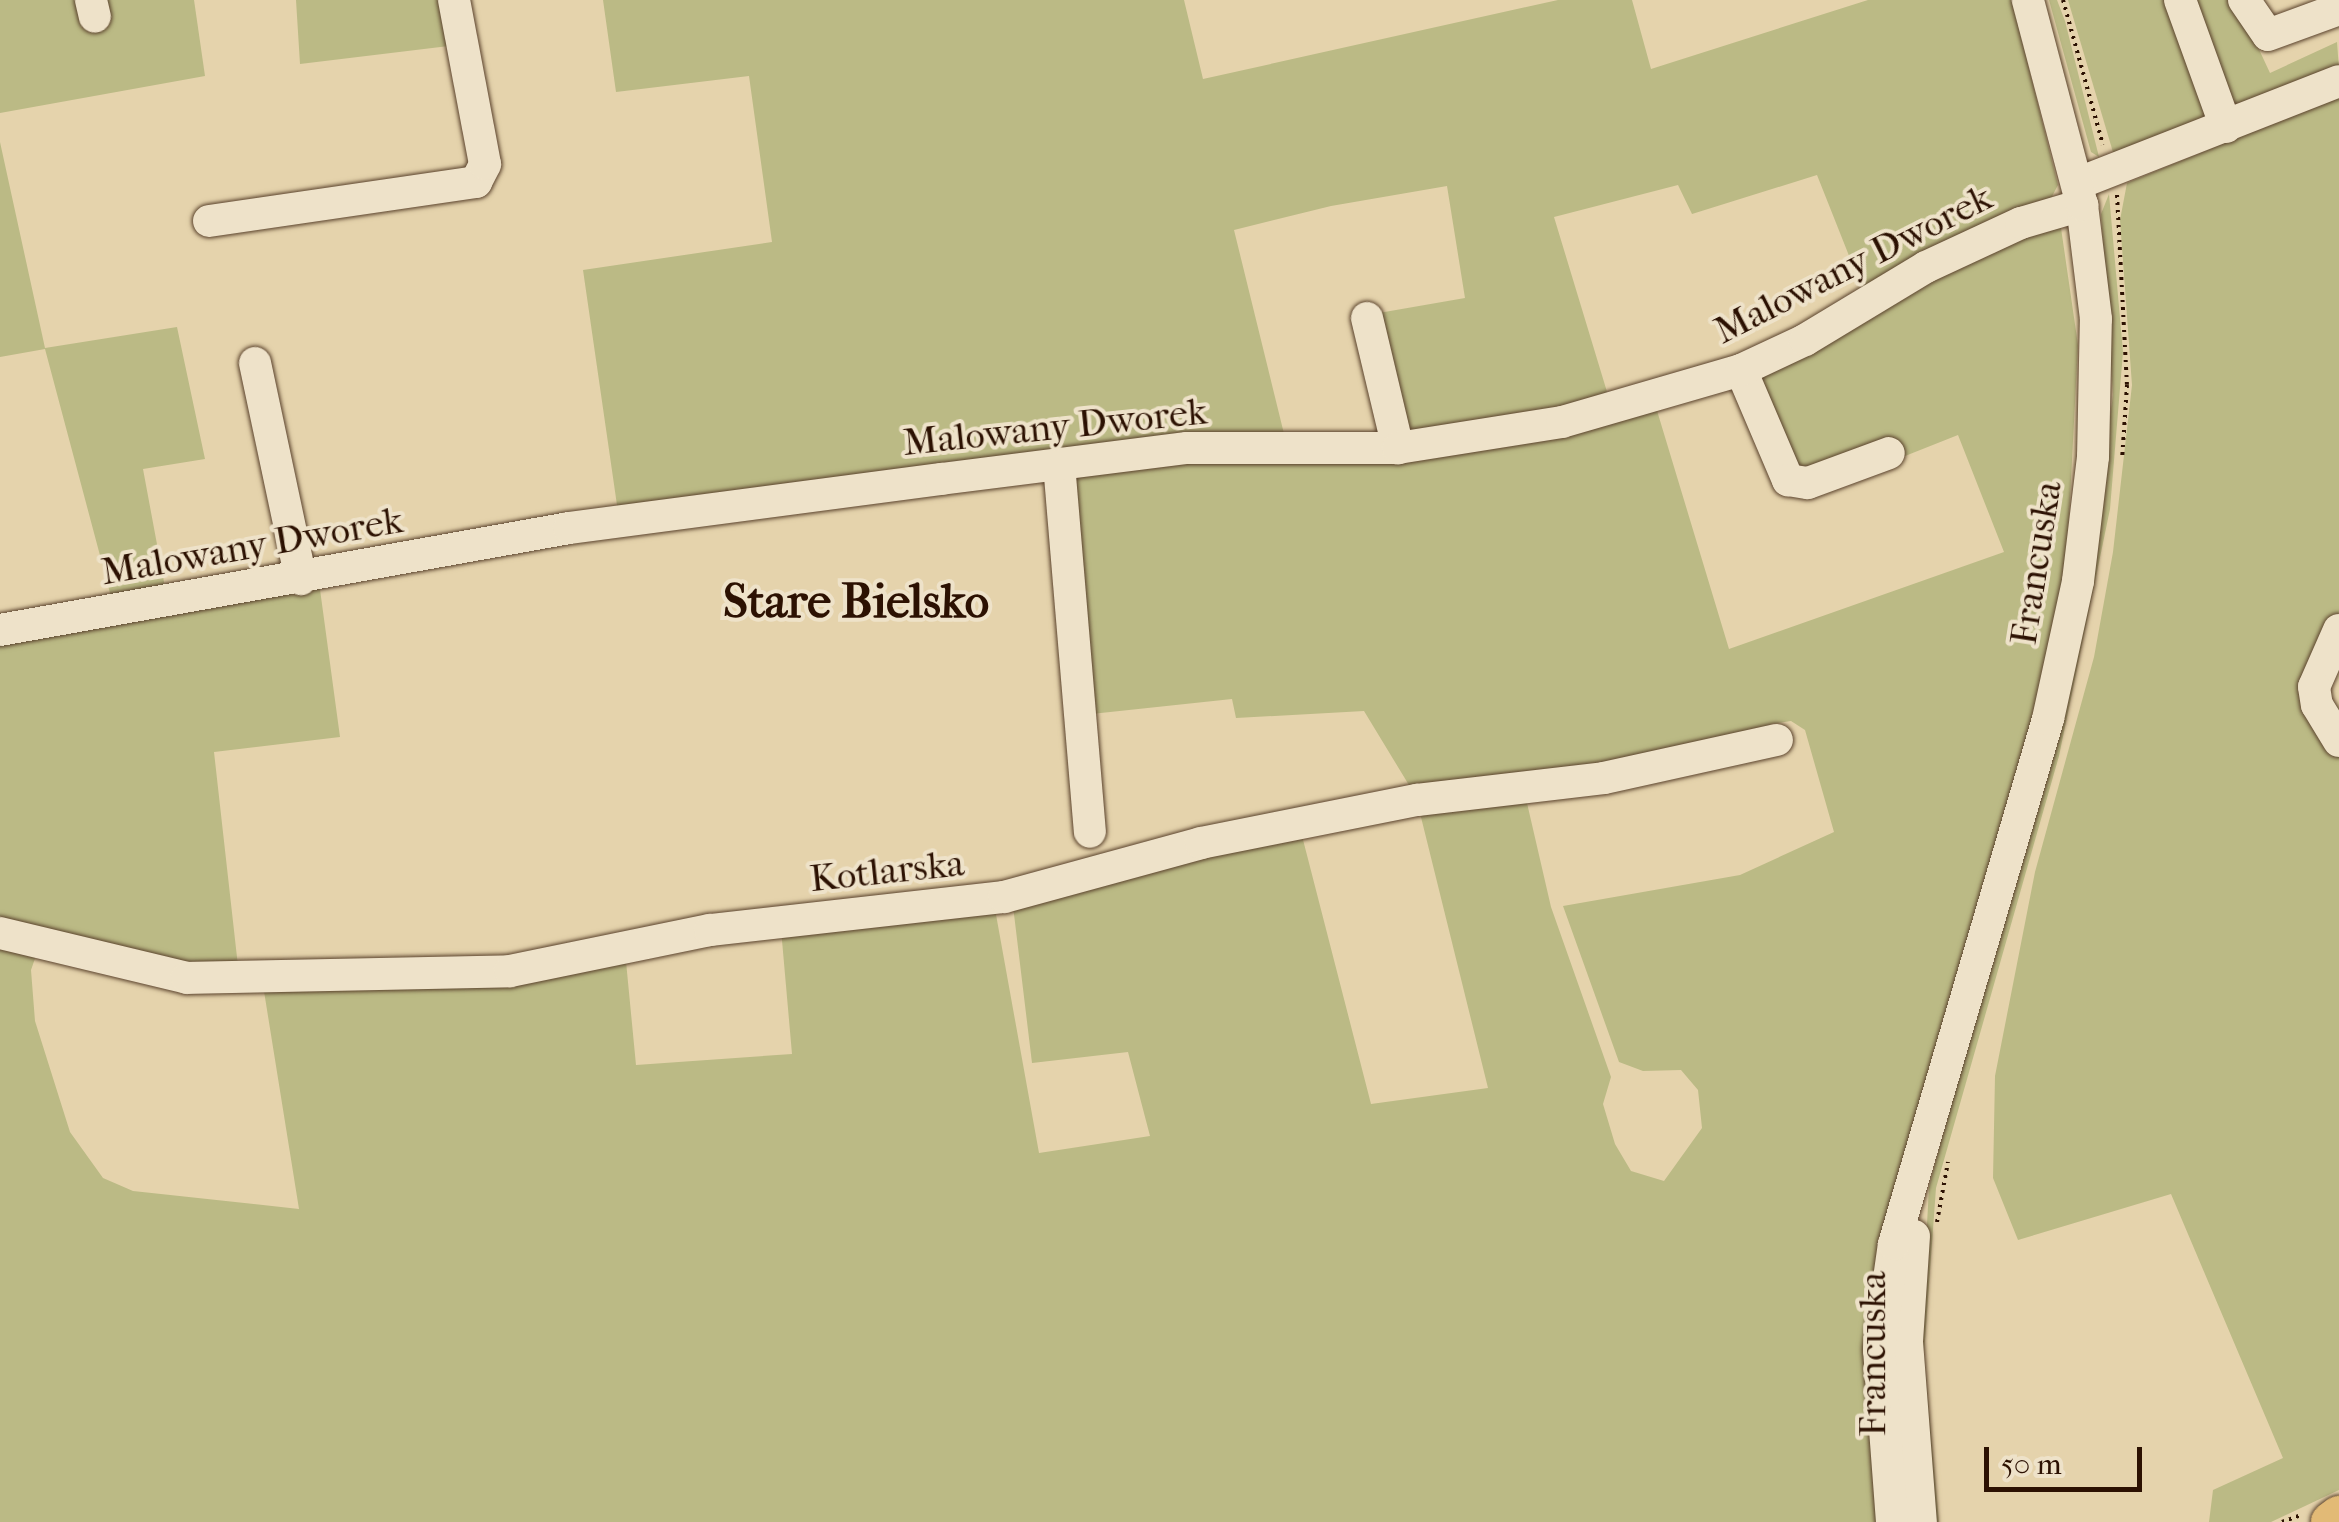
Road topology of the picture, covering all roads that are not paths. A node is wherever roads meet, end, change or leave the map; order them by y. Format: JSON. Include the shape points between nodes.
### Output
{"nodes":[{"id":1,"x":454,"y":0,"type":"edge"},
{"id":2,"x":2028,"y":0,"type":"edge"},
{"id":3,"x":2180,"y":0,"type":"edge"},
{"id":4,"x":2244,"y":0,"type":"edge"},
{"id":5,"x":2339,"y":9,"type":"edge"},
{"id":6,"x":2339,"y":81,"type":"edge"},
{"id":7,"x":2226,"y":127,"type":"junction"},
{"id":8,"x":2080,"y":194,"type":"junction"},
{"id":9,"x":209,"y":222,"type":"dead end"},
{"id":10,"x":1367,"y":318,"type":"dead end"},
{"id":11,"x":256,"y":363,"type":"dead end"},
{"id":12,"x":1741,"y":370,"type":"junction"},
{"id":13,"x":1398,"y":448,"type":"junction"},
{"id":14,"x":1889,"y":452,"type":"dead end"},
{"id":15,"x":1059,"y":464,"type":"junction"},
{"id":16,"x":301,"y":579,"type":"junction"},
{"id":17,"x":0,"y":630,"type":"edge"},
{"id":18,"x":2339,"y":630,"type":"edge"},
{"id":19,"x":1777,"y":740,"type":"dead end"},
{"id":20,"x":2339,"y":741,"type":"edge"},
{"id":21,"x":1090,"y":832,"type":"dead end"},
{"id":22,"x":0,"y":933,"type":"edge"},
{"id":23,"x":1928,"y":1127,"type":"junction"},
{"id":24,"x":2339,"y":1516,"type":"edge"},
{"id":25,"x":1892,"y":1522,"type":"edge"},
{"id":26,"x":1921,"y":1522,"type":"edge"},
{"id":27,"x":2330,"y":1522,"type":"edge"}],
"edges":[{"from":1,"to":9,"type":"street","via":[[486,164],[476,182]]},
{"from":2,"to":8,"type":"street","name":"Francuska"},
{"from":3,"to":7,"type":"street"},
{"from":4,"to":5,"type":"street","via":[[2268,34]]},
{"from":6,"to":7,"type":"street","name":"Malowany Dworek"},
{"from":7,"to":8,"type":"street","name":"Malowany Dworek"},
{"from":8,"to":12,"type":"street","name":"Malowany Dworek","via":[[1926,267]]},
{"from":8,"to":23,"type":"street","name":"Francuska","via":[[2096,360],[2078,581],[2048,720]]},
{"from":10,"to":13,"type":"street"},
{"from":11,"to":16,"type":"street"},
{"from":12,"to":13,"type":"street","name":"Malowany Dworek","via":[[1614,411]]},
{"from":12,"to":14,"type":"street","via":[[1788,480],[1808,483]]},
{"from":13,"to":15,"type":"street","name":"Malowany Dworek","via":[[1187,448]]},
{"from":15,"to":16,"type":"street","name":"Malowany Dworek","via":[[569,528]]},
{"from":15,"to":21,"type":"street"},
{"from":16,"to":17,"type":"street","name":"Malowany Dworek"},
{"from":18,"to":20,"type":"street","via":[[2314,687],[2316,706]]},
{"from":19,"to":22,"type":"street","name":"Kotlarska","via":[[1604,778],[1417,800],[1201,843],[1004,898],[691,932],[510,971],[187,978]]},
{"from":23,"to":25,"type":"street","name":"Francuska","via":[[1894,1244],[1878,1350]]},
{"from":23,"to":26,"type":"street","name":"Francuska","via":[[1907,1342]]},
{"from":24,"to":27,"type":"main road"}]}
